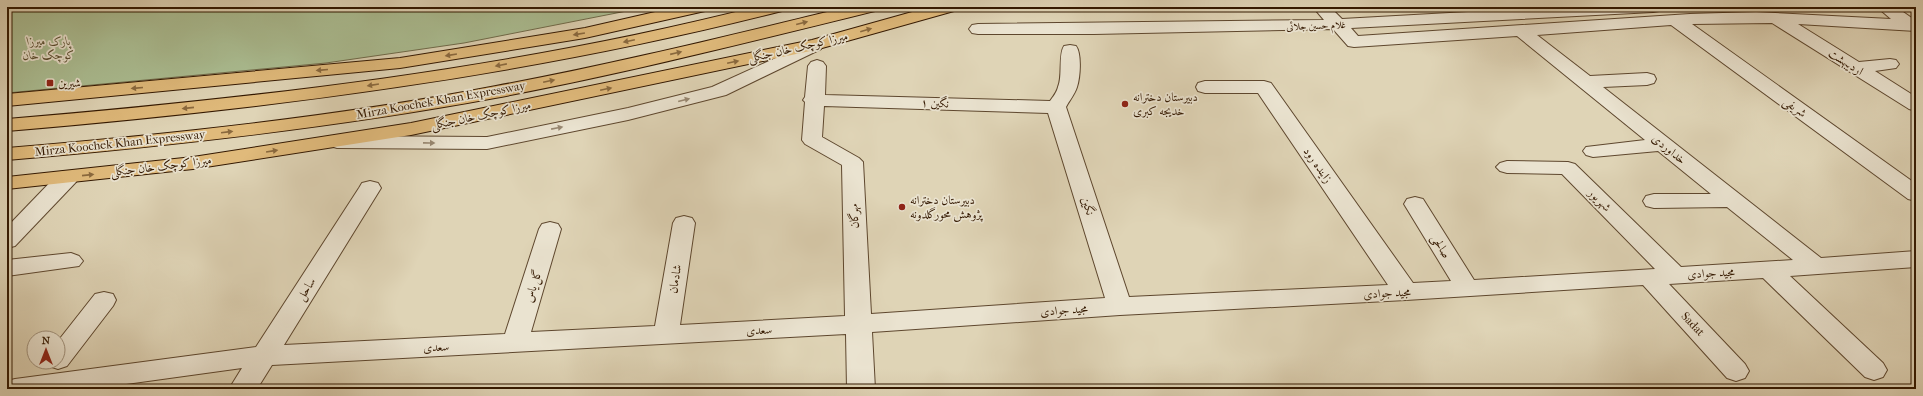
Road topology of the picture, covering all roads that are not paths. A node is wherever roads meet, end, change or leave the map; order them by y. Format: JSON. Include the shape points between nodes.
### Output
{"nodes":[{"id":1,"x":699,"y":7,"type":"edge"},
{"id":2,"x":776,"y":7,"type":"edge"},
{"id":3,"x":869,"y":7,"type":"edge"},
{"id":4,"x":948,"y":7,"type":"edge"},
{"id":5,"x":1321,"y":7,"type":"edge"},
{"id":6,"x":1653,"y":7,"type":"edge"},
{"id":7,"x":1885,"y":7,"type":"edge"},
{"id":8,"x":1578,"y":9,"type":"edge"},
{"id":9,"x":1507,"y":10,"type":"edge"},
{"id":10,"x":1407,"y":14,"type":"edge"},
{"id":11,"x":1776,"y":18,"type":"junction"},
{"id":12,"x":1675,"y":20,"type":"junction"},
{"id":13,"x":1337,"y":24,"type":"junction"},
{"id":14,"x":1914,"y":26,"type":"edge"},
{"id":15,"x":978,"y":29,"type":"dead end"},
{"id":16,"x":1523,"y":32,"type":"junction"},
{"id":17,"x":1421,"y":38,"type":"junction"},
{"id":18,"x":1070,"y":50,"type":"dead end"},
{"id":19,"x":816,"y":55,"type":"junction"},
{"id":20,"x":1890,"y":64,"type":"dead end"},
{"id":21,"x":1856,"y":68,"type":"junction"},
{"id":22,"x":1647,"y":79,"type":"dead end"},
{"id":23,"x":1587,"y":82,"type":"junction"},
{"id":24,"x":1205,"y":87,"type":"dead end"},
{"id":25,"x":7,"y":100,"type":"edge"},
{"id":26,"x":813,"y":100,"type":"junction"},
{"id":27,"x":1916,"y":105,"type":"edge"},
{"id":28,"x":1056,"y":106,"type":"junction"},
{"id":29,"x":7,"y":125,"type":"edge"},
{"id":30,"x":334,"y":142,"type":"junction"},
{"id":31,"x":1663,"y":144,"type":"junction"},
{"id":32,"x":1593,"y":151,"type":"dead end"},
{"id":33,"x":7,"y":154,"type":"edge"},
{"id":34,"x":1507,"y":167,"type":"dead end"},
{"id":35,"x":68,"y":177,"type":"junction"},
{"id":36,"x":7,"y":183,"type":"edge"},
{"id":37,"x":370,"y":188,"type":"dead end"},
{"id":38,"x":1916,"y":194,"type":"edge"},
{"id":39,"x":1732,"y":200,"type":"junction"},
{"id":40,"x":1654,"y":201,"type":"dead end"},
{"id":41,"x":1415,"y":204,"type":"dead end"},
{"id":42,"x":684,"y":223,"type":"dead end"},
{"id":43,"x":550,"y":229,"type":"dead end"},
{"id":44,"x":7,"y":241,"type":"edge"},
{"id":45,"x":1916,"y":259,"type":"edge"},
{"id":46,"x":71,"y":261,"type":"dead end"},
{"id":47,"x":1815,"y":266,"type":"junction"},
{"id":48,"x":7,"y":268,"type":"edge"},
{"id":49,"x":1768,"y":269,"type":"junction"},
{"id":50,"x":1675,"y":275,"type":"junction"},
{"id":51,"x":1649,"y":277,"type":"junction"},
{"id":52,"x":1467,"y":288,"type":"junction"},
{"id":53,"x":1406,"y":292,"type":"junction"},
{"id":54,"x":104,"y":300,"type":"dead end"},
{"id":55,"x":1120,"y":306,"type":"junction"},
{"id":56,"x":859,"y":324,"type":"junction"},
{"id":57,"x":666,"y":335,"type":"junction"},
{"id":58,"x":515,"y":343,"type":"junction"},
{"id":59,"x":66,"y":349,"type":"edge"},
{"id":60,"x":263,"y":356,"type":"junction"},
{"id":61,"x":47,"y":370,"type":"edge"},
{"id":62,"x":1874,"y":370,"type":"dead end"},
{"id":63,"x":1736,"y":371,"type":"dead end"},
{"id":64,"x":26,"y":388,"type":"edge"},
{"id":65,"x":243,"y":389,"type":"edge"},
{"id":66,"x":861,"y":389,"type":"edge"}],
"edges":[{"from":1,"to":25,"type":"main road","one_way":true,"via":[[585,33],[400,63]]},
{"from":2,"to":29,"type":"main road","name":"Mirza Koochek Khan Expressway","one_way":true,"via":[[622,42],[491,67],[211,106]]},
{"from":33,"to":3,"type":"main road","name":"Mirza Koochek Khan Expressway","one_way":true,"via":[[196,136],[342,117],[495,92],[628,64]]},
{"from":19,"to":4,"type":"main road","name":"میرزا کوچک خان جنگلی","one_way":true},
{"from":5,"to":13,"type":"street"},
{"from":6,"to":8,"type":"street","name":"غلام حسین جلائی"},
{"from":7,"to":14,"type":"street"},
{"from":8,"to":9,"type":"street","name":"غلام حسین جلائی"},
{"from":9,"to":10,"type":"street","name":"غلام حسین جلائی","via":[[1423,19]]},
{"from":10,"to":13,"type":"street","name":"غلام حسین جلائی"},
{"from":10,"to":17,"type":"street"},
{"from":11,"to":12,"type":"street"},
{"from":11,"to":14,"type":"street"},
{"from":11,"to":21,"type":"street","name":"اردیبهشت"},
{"from":12,"to":16,"type":"street"},
{"from":12,"to":38,"type":"street","name":"شریفی"},
{"from":13,"to":15,"type":"street","name":"غلام حسین جلائی"},
{"from":13,"to":17,"type":"street","via":[[1354,42]]},
{"from":16,"to":17,"type":"street"},
{"from":16,"to":23,"type":"street","name":"خداوردی"},
{"from":18,"to":28,"type":"street","via":[[1068,87]]},
{"from":19,"to":26,"type":"street","name":"مهرگان"},
{"from":30,"to":19,"type":"main road","name":"میرزا کوچک خان جنگلی","one_way":true},
{"from":30,"to":19,"type":"street","one_way":true,"via":[[487,143],[719,92]]},
{"from":20,"to":21,"type":"street"},
{"from":21,"to":27,"type":"street","name":"اردیبهشت"},
{"from":22,"to":23,"type":"street"},
{"from":23,"to":31,"type":"street","name":"خداوردی"},
{"from":24,"to":53,"type":"street","name":"زاینده رود","via":[[1264,87]]},
{"from":26,"to":28,"type":"street","name":"نگین ۱"},
{"from":26,"to":56,"type":"street","name":"مهرگان","via":[[812,140],[852,162]]},
{"from":28,"to":55,"type":"street","name":"نگین"},
{"from":35,"to":30,"type":"main road","name":"میرزا کوچک خان جنگلی","one_way":true,"via":[[194,163]]},
{"from":31,"to":32,"type":"street"},
{"from":31,"to":39,"type":"street","name":"خداوردی"},
{"from":34,"to":50,"type":"street","name":"شهریور","via":[[1568,168]]},
{"from":35,"to":36,"type":"main road","name":"میرزا کوچک خان جنگلی"},
{"from":35,"to":44,"type":"street"},
{"from":37,"to":60,"type":"street","name":"ساحل"},
{"from":39,"to":40,"type":"street"},
{"from":39,"to":47,"type":"street","name":"خداوردی"},
{"from":41,"to":52,"type":"street","name":"صالحی"},
{"from":42,"to":57,"type":"street","name":"شادمان"},
{"from":43,"to":58,"type":"street","name":"گل یاس"},
{"from":45,"to":47,"type":"street","name":"مجید جوادی"},
{"from":46,"to":48,"type":"street"},
{"from":47,"to":49,"type":"street","name":"مجید جوادی"},
{"from":49,"to":50,"type":"street","name":"مجید جوادی"},
{"from":49,"to":62,"type":"street"},
{"from":50,"to":51,"type":"street","name":"مجید جوادی"},
{"from":51,"to":52,"type":"street","name":"مجید جوادی"},
{"from":51,"to":63,"type":"street","name":"Sadat"},
{"from":52,"to":53,"type":"street","name":"مجید جوادی"},
{"from":53,"to":55,"type":"street","name":"مجید جوادی"},
{"from":54,"to":59,"type":"street"},
{"from":55,"to":56,"type":"street","name":"مجید جوادی"},
{"from":56,"to":57,"type":"street","name":"سعدی"},
{"from":56,"to":66,"type":"street","name":"مهرگان"},
{"from":57,"to":58,"type":"street","name":"سعدی"},
{"from":58,"to":60,"type":"street","name":"سعدی"},
{"from":60,"to":64,"type":"street","name":"سعدی"},
{"from":60,"to":65,"type":"street","name":"ساحل"},
{"from":61,"to":64,"type":"street"}]}
